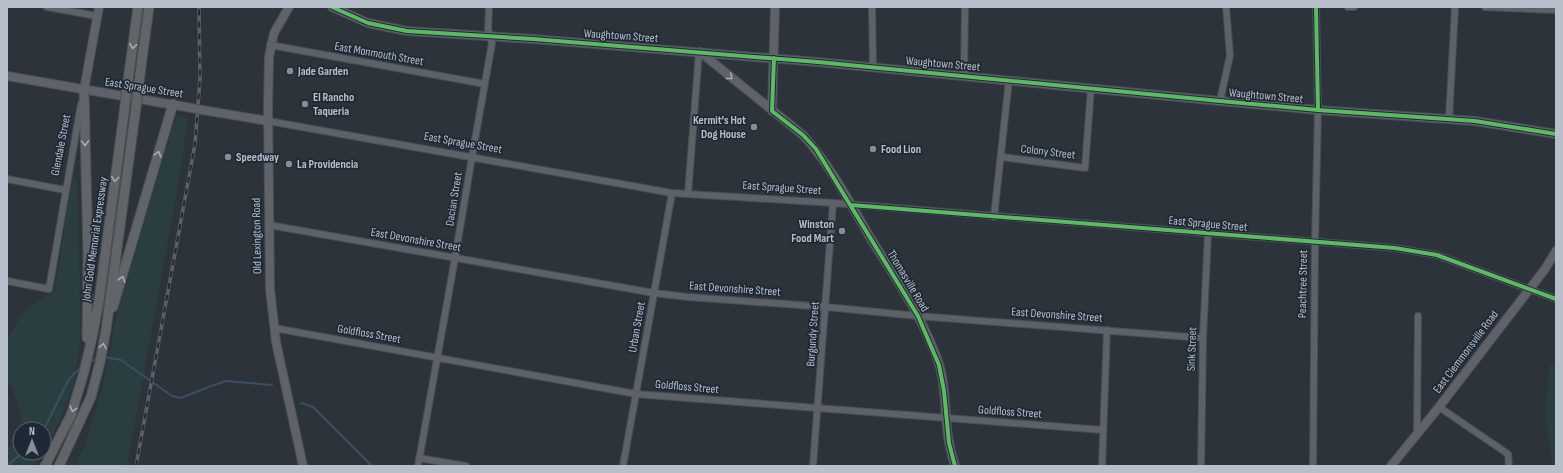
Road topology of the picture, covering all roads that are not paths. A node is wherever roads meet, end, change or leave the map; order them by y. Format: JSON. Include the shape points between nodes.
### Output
{"nodes":[{"id":1,"x":47,"y":7,"type":"edge"},
{"id":2,"x":99,"y":7,"type":"edge"},
{"id":3,"x":149,"y":7,"type":"edge"},
{"id":4,"x":289,"y":7,"type":"edge"},
{"id":5,"x":332,"y":7,"type":"edge"},
{"id":6,"x":489,"y":7,"type":"edge"},
{"id":7,"x":775,"y":7,"type":"edge"},
{"id":8,"x":872,"y":7,"type":"edge"},
{"id":9,"x":965,"y":7,"type":"edge"},
{"id":10,"x":1226,"y":7,"type":"edge"},
{"id":11,"x":1316,"y":7,"type":"edge"},
{"id":12,"x":1348,"y":7,"type":"edge"},
{"id":13,"x":1354,"y":7,"type":"edge"},
{"id":14,"x":1455,"y":7,"type":"edge"},
{"id":15,"x":1486,"y":7,"type":"edge"},
{"id":16,"x":138,"y":10,"type":"edge"},
{"id":17,"x":1556,"y":10,"type":"edge"},
{"id":18,"x":98,"y":16,"type":"junction"},
{"id":19,"x":490,"y":36,"type":"junction"},
{"id":20,"x":270,"y":46,"type":"junction"},
{"id":21,"x":699,"y":52,"type":"junction"},
{"id":22,"x":774,"y":58,"type":"junction"},
{"id":23,"x":873,"y":68,"type":"junction"},
{"id":24,"x":7,"y":76,"type":"edge"},
{"id":25,"x":964,"y":76,"type":"junction"},
{"id":26,"x":1009,"y":80,"type":"junction"},
{"id":27,"x":485,"y":84,"type":"junction"},
{"id":28,"x":1091,"y":88,"type":"junction"},
{"id":29,"x":84,"y":90,"type":"junction"},
{"id":30,"x":1220,"y":102,"type":"junction"},
{"id":31,"x":173,"y":104,"type":"junction"},
{"id":32,"x":1318,"y":110,"type":"junction"},
{"id":33,"x":772,"y":111,"type":"junction"},
{"id":34,"x":1449,"y":119,"type":"junction"},
{"id":35,"x":268,"y":121,"type":"junction"},
{"id":36,"x":1556,"y":134,"type":"edge"},
{"id":37,"x":472,"y":157,"type":"junction"},
{"id":38,"x":1002,"y":157,"type":"junction"},
{"id":39,"x":7,"y":179,"type":"edge"},
{"id":40,"x":65,"y":190,"type":"junction"},
{"id":41,"x":672,"y":193,"type":"junction"},
{"id":42,"x":688,"y":194,"type":"junction"},
{"id":43,"x":833,"y":204,"type":"junction"},
{"id":44,"x":851,"y":205,"type":"junction"},
{"id":45,"x":994,"y":217,"type":"junction"},
{"id":46,"x":269,"y":225,"type":"junction"},
{"id":47,"x":1208,"y":234,"type":"junction"},
{"id":48,"x":1315,"y":242,"type":"junction"},
{"id":49,"x":1556,"y":250,"type":"edge"},
{"id":50,"x":456,"y":258,"type":"junction"},
{"id":51,"x":7,"y":281,"type":"edge"},
{"id":52,"x":1529,"y":289,"type":"junction"},
{"id":53,"x":654,"y":292,"type":"junction"},
{"id":54,"x":1556,"y":299,"type":"edge"},
{"id":55,"x":826,"y":307,"type":"junction"},
{"id":56,"x":918,"y":316,"type":"junction"},
{"id":57,"x":1418,"y":316,"type":"dead end"},
{"id":58,"x":274,"y":328,"type":"junction"},
{"id":59,"x":106,"y":330,"type":"junction"},
{"id":60,"x":1107,"y":330,"type":"junction"},
{"id":61,"x":1203,"y":338,"type":"junction"},
{"id":62,"x":90,"y":339,"type":"junction"},
{"id":63,"x":437,"y":358,"type":"junction"},
{"id":64,"x":636,"y":394,"type":"junction"},
{"id":65,"x":1439,"y":407,"type":"junction"},
{"id":66,"x":818,"y":408,"type":"junction"},
{"id":67,"x":86,"y":410,"type":"junction"},
{"id":68,"x":946,"y":419,"type":"junction"},
{"id":69,"x":1103,"y":430,"type":"junction"},
{"id":70,"x":1417,"y":434,"type":"junction"},
{"id":71,"x":419,"y":458,"type":"junction"},
{"id":72,"x":45,"y":465,"type":"edge"},
{"id":73,"x":59,"y":466,"type":"edge"},
{"id":74,"x":65,"y":466,"type":"edge"},
{"id":75,"x":303,"y":466,"type":"edge"},
{"id":76,"x":418,"y":466,"type":"edge"},
{"id":77,"x":466,"y":466,"type":"edge"},
{"id":78,"x":623,"y":466,"type":"edge"},
{"id":79,"x":813,"y":466,"type":"edge"},
{"id":80,"x":955,"y":466,"type":"edge"},
{"id":81,"x":1102,"y":466,"type":"edge"},
{"id":82,"x":1201,"y":466,"type":"edge"},
{"id":83,"x":1312,"y":466,"type":"edge"},
{"id":84,"x":1391,"y":466,"type":"edge"},
{"id":85,"x":1509,"y":466,"type":"edge"}],
"edges":[{"from":1,"to":18,"type":"street"},
{"from":2,"to":18,"type":"main road","name":"Glendale Street"},
{"from":3,"to":59,"type":"highway","name":"John Gold Memorial Expressway","bridge":true},
{"from":4,"to":20,"type":"main road","name":"Old Lexington Road","via":[[277,26]]},
{"from":5,"to":19,"type":"main road","name":"Waughtown Street","via":[[356,19],[388,28]]},
{"from":6,"to":19,"type":"street","name":"Dacian Street"},
{"from":7,"to":22,"type":"main road"},
{"from":8,"to":23,"type":"street"},
{"from":9,"to":25,"type":"street"},
{"from":10,"to":30,"type":"street","via":[[1230,55]]},
{"from":11,"to":32,"type":"street","name":"Peachtree Street"},
{"from":12,"to":13,"type":"street"},
{"from":14,"to":34,"type":"street"},
{"from":15,"to":17,"type":"street"},
{"from":16,"to":62,"type":"highway","name":"John Gold Memorial Expressway","one_way":true,"bridge":true,"via":[[99,301]]},
{"from":18,"to":29,"type":"main road","name":"Glendale Street"},
{"from":19,"to":21,"type":"main road","name":"Waughtown Street"},
{"from":19,"to":27,"type":"street","name":"Dacian Street","via":[[492,42]]},
{"from":20,"to":27,"type":"street","name":"East Monmouth Street"},
{"from":20,"to":35,"type":"main road","name":"Old Lexington Road"},
{"from":21,"to":22,"type":"main road","name":"Waughtown Street"},
{"from":21,"to":33,"type":"main road","name":"Thomasville Road","one_way":true},
{"from":21,"to":42,"type":"street"},
{"from":22,"to":23,"type":"main road","name":"Waughtown Street"},
{"from":22,"to":33,"type":"main road"},
{"from":23,"to":25,"type":"main road","name":"Waughtown Street"},
{"from":24,"to":29,"type":"main road","name":"East Sprague Street"},
{"from":25,"to":26,"type":"main road","name":"Waughtown Street"},
{"from":26,"to":28,"type":"main road","name":"Waughtown Street"},
{"from":26,"to":38,"type":"street"},
{"from":27,"to":37,"type":"street","name":"Dacian Street"},
{"from":28,"to":30,"type":"main road","name":"Waughtown Street"},
{"from":28,"to":38,"type":"street","name":"Colony Street","via":[[1085,168]]},
{"from":29,"to":31,"type":"main road","name":"East Sprague Street"},
{"from":29,"to":40,"type":"street","name":"Glendale Street"},
{"from":29,"to":62,"type":"highway","one_way":true},
{"from":30,"to":32,"type":"main road","name":"Waughtown Street"},
{"from":31,"to":35,"type":"main road","name":"East Sprague Street","bridge":true},
{"from":59,"to":31,"type":"highway","one_way":true},
{"from":32,"to":34,"type":"main road","name":"Waughtown Street"},
{"from":32,"to":48,"type":"street","name":"Peachtree Street"},
{"from":33,"to":44,"type":"main road","name":"Thomasville Road","via":[[803,135],[816,149]]},
{"from":34,"to":36,"type":"main road","name":"Waughtown Street"},
{"from":35,"to":37,"type":"street","name":"East Sprague Street"},
{"from":35,"to":46,"type":"main road","name":"Old Lexington Road"},
{"from":37,"to":41,"type":"street","name":"East Sprague Street"},
{"from":37,"to":50,"type":"street","name":"Dacian Street"},
{"from":38,"to":45,"type":"street"},
{"from":39,"to":40,"type":"street"},
{"from":40,"to":51,"type":"street","name":"Glendale Street","via":[[49,289]]},
{"from":41,"to":42,"type":"street","name":"East Sprague Street"},
{"from":41,"to":53,"type":"street","name":"Urban Street"},
{"from":42,"to":43,"type":"street","name":"East Sprague Street"},
{"from":43,"to":44,"type":"street","name":"East Sprague Street"},
{"from":43,"to":55,"type":"street","name":"Burgundy Street"},
{"from":44,"to":45,"type":"street","name":"East Sprague Street"},
{"from":44,"to":56,"type":"main road","name":"Thomasville Road"},
{"from":45,"to":47,"type":"street","name":"East Sprague Street"},
{"from":46,"to":50,"type":"street","name":"East Devonshire Street"},
{"from":46,"to":58,"type":"main road","name":"Old Lexington Road","via":[[270,289]]},
{"from":47,"to":48,"type":"street","name":"East Sprague Street"},
{"from":47,"to":61,"type":"street","name":"Sink Street"},
{"from":48,"to":52,"type":"street","name":"East Sprague Street","via":[[1395,248],[1437,255]]},
{"from":48,"to":83,"type":"street","name":"Peachtree Street"},
{"from":49,"to":52,"type":"main road","name":"East Clemmonsville Road"},
{"from":50,"to":53,"type":"street","name":"East Devonshire Street"},
{"from":50,"to":63,"type":"street","name":"Dacian Street"},
{"from":52,"to":54,"type":"street","name":"East Sprague Street"},
{"from":52,"to":65,"type":"main road","name":"East Clemmonsville Road"},
{"from":53,"to":55,"type":"street","name":"East Devonshire Street","via":[[688,297]]},
{"from":53,"to":64,"type":"street","name":"Urban Street"},
{"from":55,"to":56,"type":"street","name":"East Devonshire Street"},
{"from":55,"to":66,"type":"street","name":"Burgundy Street"},
{"from":56,"to":60,"type":"street","name":"East Devonshire Street"},
{"from":56,"to":68,"type":"main road","name":"Thomasville Road","via":[[939,365]]},
{"from":57,"to":70,"type":"street"},
{"from":58,"to":63,"type":"street","name":"Goldfloss Street"},
{"from":58,"to":75,"type":"main road","name":"Old Lexington Road"},
{"from":67,"to":59,"type":"highway","name":"John Gold Memorial Expressway","one_way":true},
{"from":60,"to":61,"type":"street","name":"East Devonshire Street"},
{"from":60,"to":69,"type":"street"},
{"from":61,"to":82,"type":"street","name":"Sink Street"},
{"from":62,"to":72,"type":"highway","one_way":true,"via":[[84,372],[71,415]]},
{"from":63,"to":64,"type":"street","name":"Goldfloss Street"},
{"from":63,"to":71,"type":"street","name":"Dacian Street"},
{"from":64,"to":66,"type":"street","name":"Goldfloss Street"},
{"from":64,"to":78,"type":"street","name":"Urban Street"},
{"from":65,"to":70,"type":"main road","name":"East Clemmonsville Road"},
{"from":65,"to":85,"type":"street","via":[[1508,454]]},
{"from":66,"to":68,"type":"street","name":"Goldfloss Street"},
{"from":66,"to":79,"type":"street","name":"Burgundy Street"},
{"from":67,"to":73,"type":"highway","name":"John Gold Memorial Expressway"},
{"from":67,"to":74,"type":"highway"},
{"from":68,"to":69,"type":"street","name":"Goldfloss Street"},
{"from":68,"to":80,"type":"main road","name":"Thomasville Road"},
{"from":69,"to":81,"type":"street"},
{"from":70,"to":84,"type":"main road","name":"East Clemmonsville Road"},
{"from":71,"to":76,"type":"street","name":"Dacian Street"},
{"from":71,"to":77,"type":"street"}]}
